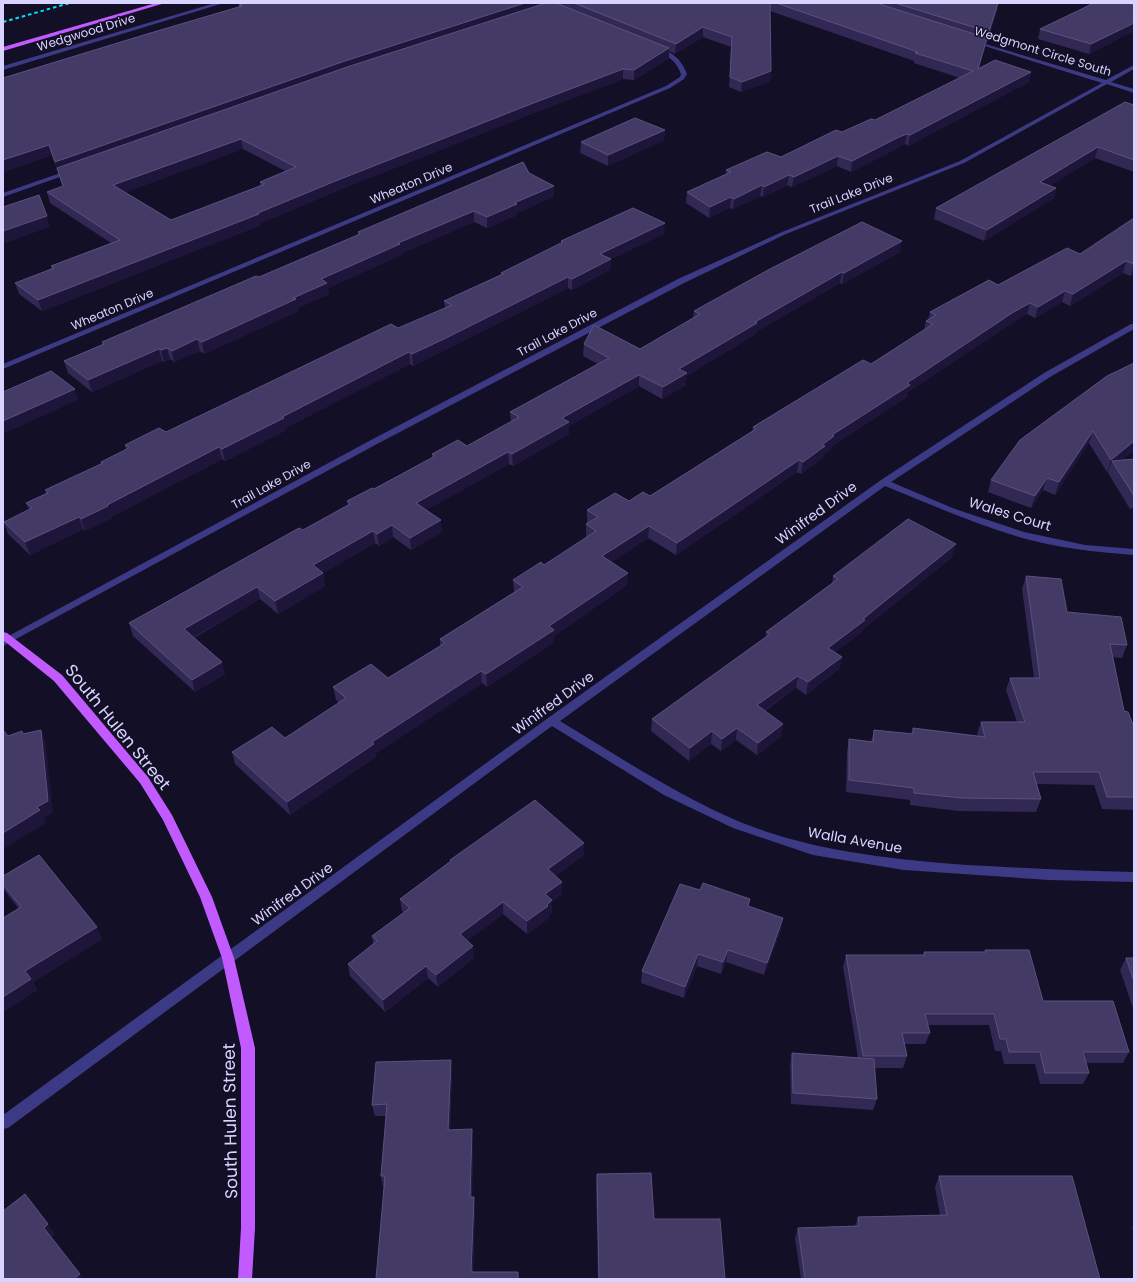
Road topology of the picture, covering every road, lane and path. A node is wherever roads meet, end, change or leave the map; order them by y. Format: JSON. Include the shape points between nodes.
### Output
{"nodes":[{"id":1,"x":162,"y":3,"type":"edge"},
{"id":2,"x":221,"y":3,"type":"edge"},
{"id":3,"x":965,"y":38,"type":"edge"},
{"id":4,"x":650,"y":46,"type":"edge"},
{"id":5,"x":3,"y":49,"type":"edge"},
{"id":6,"x":1134,"y":67,"type":"edge"},
{"id":7,"x":3,"y":68,"type":"edge"},
{"id":8,"x":1107,"y":82,"type":"junction"},
{"id":9,"x":1134,"y":91,"type":"edge"},
{"id":10,"x":78,"y":169,"type":"edge"},
{"id":11,"x":3,"y":195,"type":"edge"},
{"id":12,"x":1134,"y":326,"type":"edge"},
{"id":13,"x":3,"y":367,"type":"edge"},
{"id":14,"x":884,"y":482,"type":"junction"},
{"id":15,"x":1134,"y":552,"type":"edge"},
{"id":16,"x":5,"y":639,"type":"edge"},
{"id":17,"x":552,"y":721,"type":"junction"},
{"id":18,"x":1134,"y":877,"type":"edge"},
{"id":19,"x":228,"y":958,"type":"junction"},
{"id":20,"x":3,"y":1123,"type":"edge"},
{"id":21,"x":245,"y":1279,"type":"edge"}],
"edges":[{"from":1,"to":5,"type":"main road"},
{"from":2,"to":7,"type":"street","name":"Wedgwood Drive"},
{"from":3,"to":8,"type":"street","name":"Wedgmont Circle South"},
{"from":4,"to":13,"type":"street","name":"Wheaton Drive","via":[[680,62],[684,74],[682,78],[668,87]]},
{"from":6,"to":8,"type":"street","name":"Trail Lake Drive"},
{"from":8,"to":9,"type":"street","name":"Wedgmont Circle South"},
{"from":8,"to":16,"type":"street","name":"Trail Lake Drive","via":[[962,162],[784,233],[681,281]]},
{"from":10,"to":11,"type":"street"},
{"from":12,"to":14,"type":"street","name":"Winifred Drive","via":[[1047,375]]},
{"from":14,"to":15,"type":"street","name":"Wales Court","via":[[952,511],[1022,535],[1085,548]]},
{"from":14,"to":17,"type":"street","name":"Winifred Drive"},
{"from":16,"to":19,"type":"main road","name":"South Hulen Street","via":[[58,678],[144,780],[168,818],[206,897]]},
{"from":17,"to":18,"type":"street","name":"Walla Avenue","via":[[668,792],[737,825],[813,850],[904,865],[1050,875]]},
{"from":17,"to":19,"type":"street","name":"Winifred Drive"},
{"from":19,"to":20,"type":"street","name":"Winifred Drive"},
{"from":19,"to":21,"type":"main road","name":"South Hulen Street","via":[[248,1048],[248,1228]]}]}
